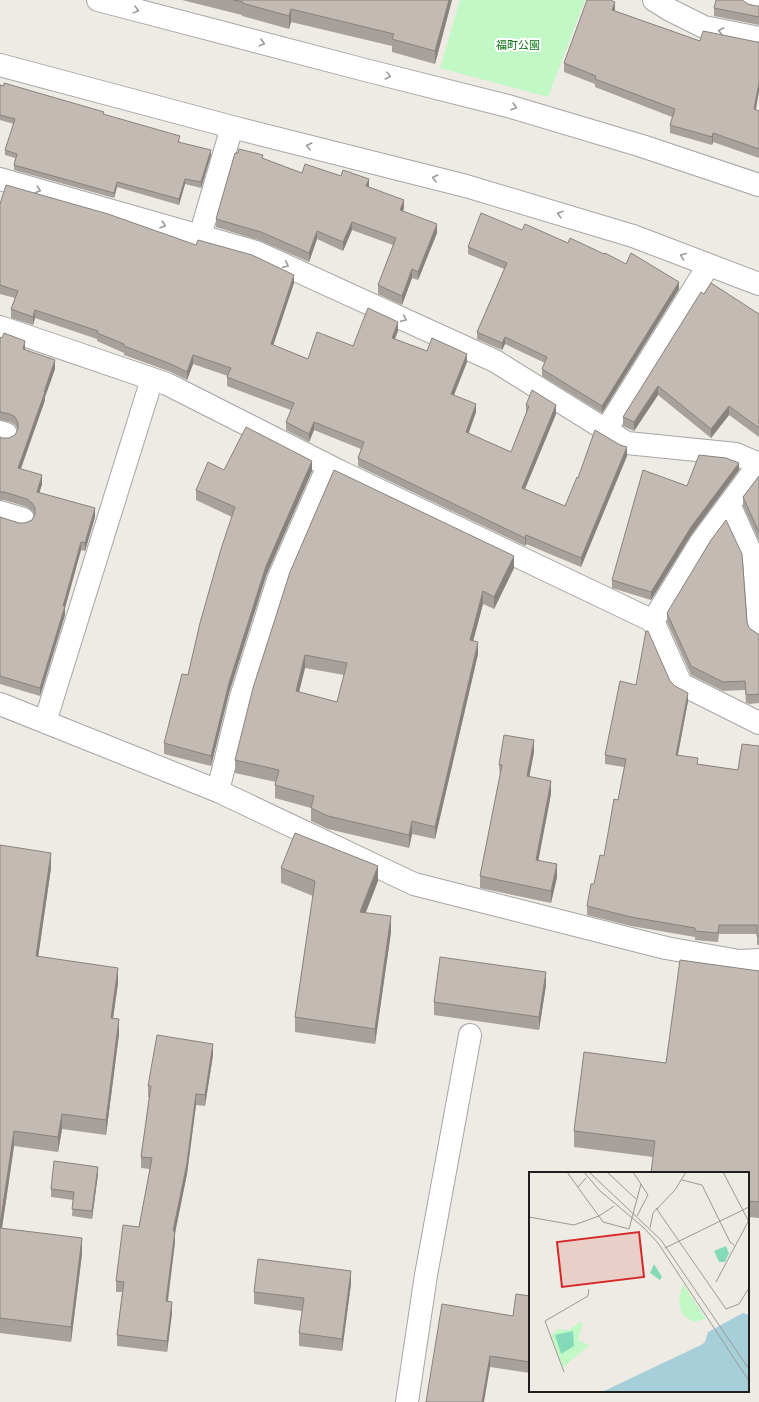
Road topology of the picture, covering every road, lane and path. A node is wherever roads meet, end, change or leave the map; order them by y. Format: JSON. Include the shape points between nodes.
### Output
{"nodes":[{"id":1,"x":98,"y":0,"type":"edge"},
{"id":2,"x":654,"y":0,"type":"edge"},
{"id":3,"x":751,"y":0,"type":"edge"},
{"id":4,"x":759,"y":2,"type":"edge"},
{"id":5,"x":759,"y":38,"type":"edge"},
{"id":6,"x":0,"y":65,"type":"edge"},
{"id":7,"x":232,"y":126,"type":"junction"},
{"id":8,"x":0,"y":179,"type":"edge"},
{"id":9,"x":759,"y":185,"type":"edge"},
{"id":10,"x":200,"y":236,"type":"junction"},
{"id":11,"x":708,"y":266,"type":"junction"},
{"id":12,"x":759,"y":284,"type":"edge"},
{"id":13,"x":0,"y":327,"type":"edge"},
{"id":14,"x":152,"y":379,"type":"junction"},
{"id":15,"x":606,"y":430,"type":"junction"},
{"id":16,"x":759,"y":464,"type":"edge"},
{"id":17,"x":328,"y":466,"type":"junction"},
{"id":18,"x":729,"y":504,"type":"junction"},
{"id":19,"x":0,"y":512,"type":"edge"},
{"id":20,"x":23,"y":519,"type":"dead end"},
{"id":21,"x":653,"y":621,"type":"junction"},
{"id":22,"x":759,"y":630,"type":"edge"},
{"id":23,"x":0,"y":704,"type":"edge"},
{"id":24,"x":45,"y":722,"type":"junction"},
{"id":25,"x":759,"y":722,"type":"edge"},
{"id":26,"x":218,"y":791,"type":"junction"},
{"id":27,"x":759,"y":960,"type":"edge"},
{"id":28,"x":470,"y":1035,"type":"dead end"},
{"id":29,"x":407,"y":1402,"type":"edge"}],
"edges":[{"from":1,"to":9,"type":"street","one_way":true,"via":[[508,106],[642,146]]},
{"from":5,"to":2,"type":"street","one_way":true,"via":[[704,27]]},
{"from":3,"to":4,"type":"street"},
{"from":6,"to":7,"type":"street"},
{"from":7,"to":10,"type":"street"},
{"from":11,"to":7,"type":"street","one_way":true,"via":[[633,236],[466,186]]},
{"from":8,"to":10,"type":"street","one_way":true},
{"from":10,"to":15,"type":"street","one_way":true,"via":[[256,252],[495,361]]},
{"from":11,"to":12,"type":"street"},
{"from":11,"to":15,"type":"street"},
{"from":13,"to":14,"type":"street"},
{"from":14,"to":17,"type":"street","via":[[167,384]]},
{"from":14,"to":24,"type":"street"},
{"from":15,"to":16,"type":"street","via":[[627,443],[736,454]]},
{"from":16,"to":18,"type":"street"},
{"from":17,"to":21,"type":"street"},
{"from":17,"to":26,"type":"street","via":[[278,580],[241,697]]},
{"from":18,"to":21,"type":"street","via":[[700,542]]},
{"from":18,"to":22,"type":"street","via":[[754,560]]},
{"from":19,"to":20,"type":"street"},
{"from":21,"to":25,"type":"street","via":[[681,684]]},
{"from":23,"to":24,"type":"street"},
{"from":24,"to":26,"type":"street"},
{"from":26,"to":27,"type":"street","via":[[414,884],[666,948],[739,961]]},
{"from":28,"to":29,"type":"street","via":[[426,1275]]}]}
